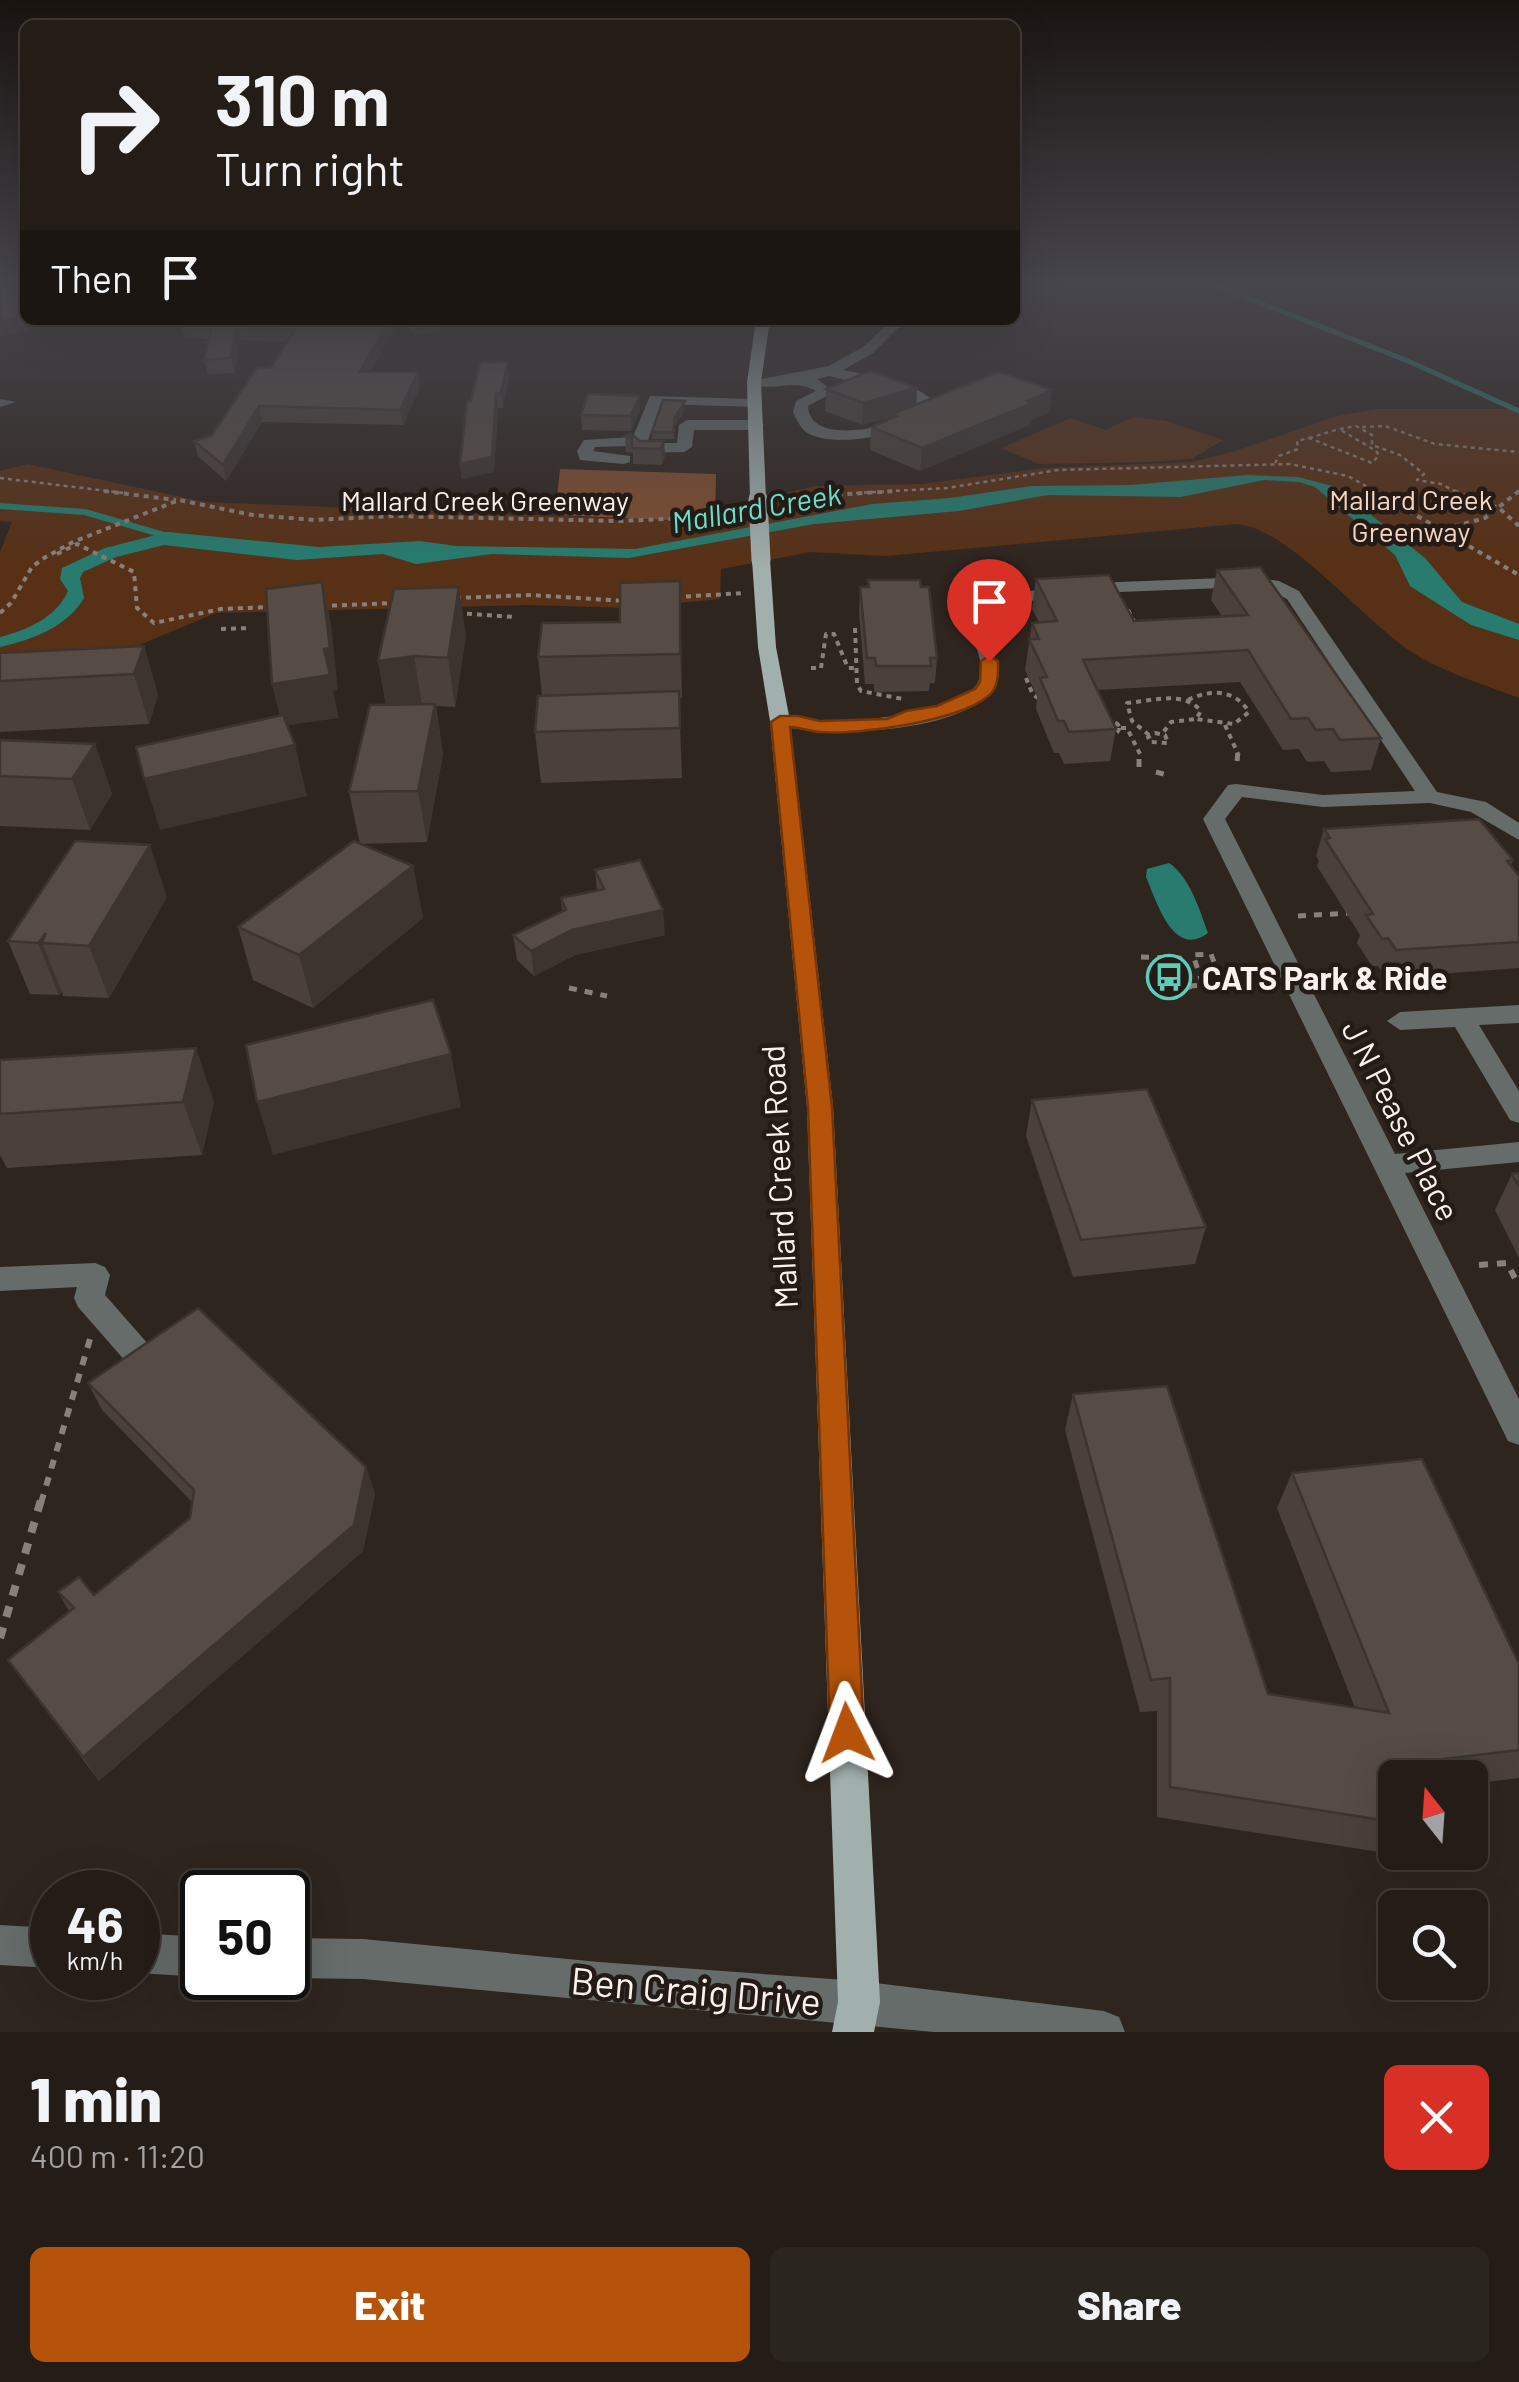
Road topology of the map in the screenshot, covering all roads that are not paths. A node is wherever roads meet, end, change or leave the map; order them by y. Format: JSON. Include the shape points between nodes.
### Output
{"nodes":[{"id":1,"x":754,"y":382,"type":"joint"},
{"id":2,"x":759,"y":382,"type":"edge"},
{"id":3,"x":811,"y":382,"type":"edge"},
{"id":4,"x":873,"y":382,"type":"edge"},
{"id":5,"x":754,"y":403,"type":"junction"},
{"id":6,"x":756,"y":425,"type":"junction"},
{"id":7,"x":639,"y":441,"type":"junction"},
{"id":8,"x":624,"y":459,"type":"dead end"},
{"id":9,"x":789,"y":721,"type":"junction"},
{"id":10,"x":1430,"y":797,"type":"junction"},
{"id":11,"x":1519,"y":832,"type":"edge"},
{"id":12,"x":1519,"y":1014,"type":"edge"},
{"id":13,"x":1462,"y":1018,"type":"junction"},
{"id":14,"x":1400,"y":1020,"type":"dead end"},
{"id":15,"x":1519,"y":1113,"type":"edge"},
{"id":16,"x":1519,"y":1152,"type":"edge"},
{"id":17,"x":1386,"y":1165,"type":"junction"},
{"id":18,"x":0,"y":1279,"type":"edge"},
{"id":19,"x":145,"y":1362,"type":"edge"},
{"id":20,"x":1519,"y":1431,"type":"edge"},
{"id":21,"x":0,"y":1945,"type":"edge"},
{"id":22,"x":30,"y":1947,"type":"edge"},
{"id":23,"x":310,"y":1958,"type":"edge"},
{"id":24,"x":856,"y":2017,"type":"edge"},
{"id":25,"x":1104,"y":2032,"type":"edge"}],
"edges":[{"from":1,"to":2,"type":"street"},
{"from":1,"to":5,"type":"main road","name":"Mallard Creek Road"},
{"from":3,"to":4,"type":"street","via":[[827,392],[802,404],[800,412],[812,429],[826,434],[868,432],[935,410],[929,401]]},
{"from":5,"to":6,"type":"main road","name":"Mallard Creek Road"},
{"from":5,"to":7,"type":"street","via":[[655,399]]},
{"from":6,"to":7,"type":"street","via":[[687,426],[684,447],[641,448]]},
{"from":6,"to":9,"type":"main road","name":"Mallard Creek Road","bridge":true,"via":[[767,647]]},
{"from":7,"to":8,"type":"street","via":[[589,442],[585,451]]},
{"from":9,"to":10,"type":"street","via":[[890,725],[908,707],[953,706],[981,693],[989,683],[989,661],[973,603],[1093,588],[1249,582],[1293,595]]},
{"from":9,"to":24,"type":"main road","name":"Mallard Creek Road","via":[[820,1107]]},
{"from":10,"to":11,"type":"street","via":[[1478,808]]},
{"from":10,"to":17,"type":"street","name":"J N Pease Place","via":[[1324,802],[1236,790],[1214,819]]},
{"from":12,"to":13,"type":"street"},
{"from":13,"to":14,"type":"street"},
{"from":13,"to":15,"type":"street"},
{"from":16,"to":17,"type":"street"},
{"from":17,"to":20,"type":"street","name":"J N Pease Place"},
{"from":18,"to":19,"type":"street","via":[[96,1275],[88,1298]]},
{"from":21,"to":22,"type":"street"},
{"from":23,"to":24,"type":"street","name":"Ben Craig Drive"},
{"from":24,"to":25,"type":"street","name":"Ben Craig Drive"}]}
